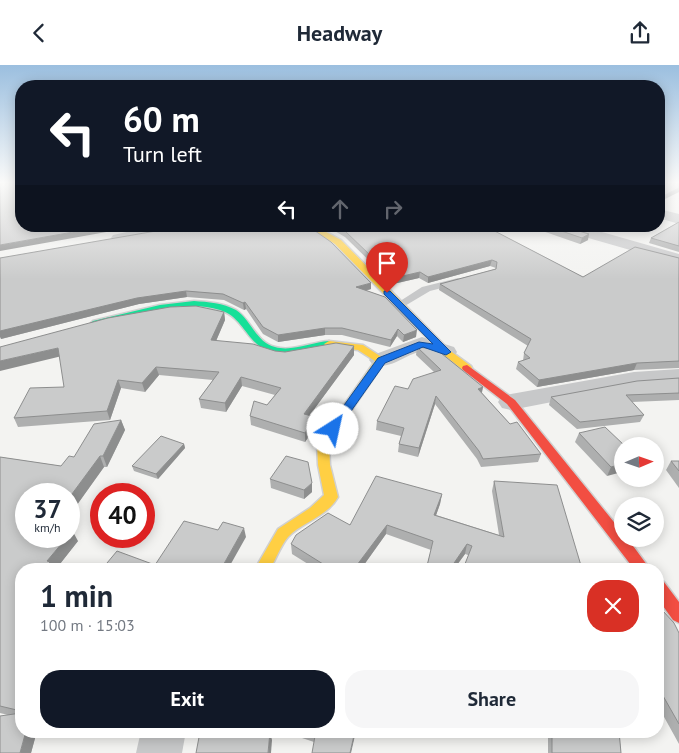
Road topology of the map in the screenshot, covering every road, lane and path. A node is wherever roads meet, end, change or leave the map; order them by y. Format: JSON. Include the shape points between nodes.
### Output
{"nodes":[{"id":1,"x":666,"y":215,"type":"edge"},
{"id":2,"x":679,"y":219,"type":"edge"},
{"id":3,"x":146,"y":232,"type":"edge"},
{"id":4,"x":320,"y":232,"type":"edge"},
{"id":5,"x":585,"y":232,"type":"edge"},
{"id":6,"x":107,"y":239,"type":"edge"},
{"id":7,"x":679,"y":259,"type":"edge"},
{"id":8,"x":465,"y":280,"type":"edge"},
{"id":9,"x":399,"y":305,"type":"junction"},
{"id":10,"x":83,"y":326,"type":"edge"},
{"id":11,"x":446,"y":352,"type":"junction"},
{"id":12,"x":381,"y":360,"type":"junction"},
{"id":13,"x":679,"y":377,"type":"edge"},
{"id":14,"x":511,"y":402,"type":"junction"},
{"id":15,"x":266,"y":563,"type":"edge"},
{"id":16,"x":638,"y":563,"type":"edge"},
{"id":17,"x":664,"y":595,"type":"edge"},
{"id":18,"x":679,"y":615,"type":"edge"},
{"id":19,"x":162,"y":738,"type":"edge"},
{"id":20,"x":159,"y":753,"type":"edge"}],
"edges":[{"from":1,"to":2,"type":"street"},
{"from":3,"to":6,"type":"street"},
{"from":4,"to":9,"type":"street","via":[[338,242]]},
{"from":5,"to":7,"type":"street"},
{"from":8,"to":9,"type":"lane","via":[[426,289]]},
{"from":9,"to":11,"type":"street"},
{"from":10,"to":12,"type":"street","via":[[165,307],[218,308],[238,315],[258,345],[268,349],[283,352],[305,350],[331,343],[362,347],[373,359]]},
{"from":11,"to":12,"type":"street","via":[[422,344]]},
{"from":11,"to":14,"type":"street"},
{"from":12,"to":15,"type":"street","via":[[323,443],[331,497],[283,533]]},
{"from":13,"to":14,"type":"street","via":[[634,379]]},
{"from":14,"to":16,"type":"street"},
{"from":17,"to":18,"type":"street"},
{"from":19,"to":20,"type":"street"}]}
